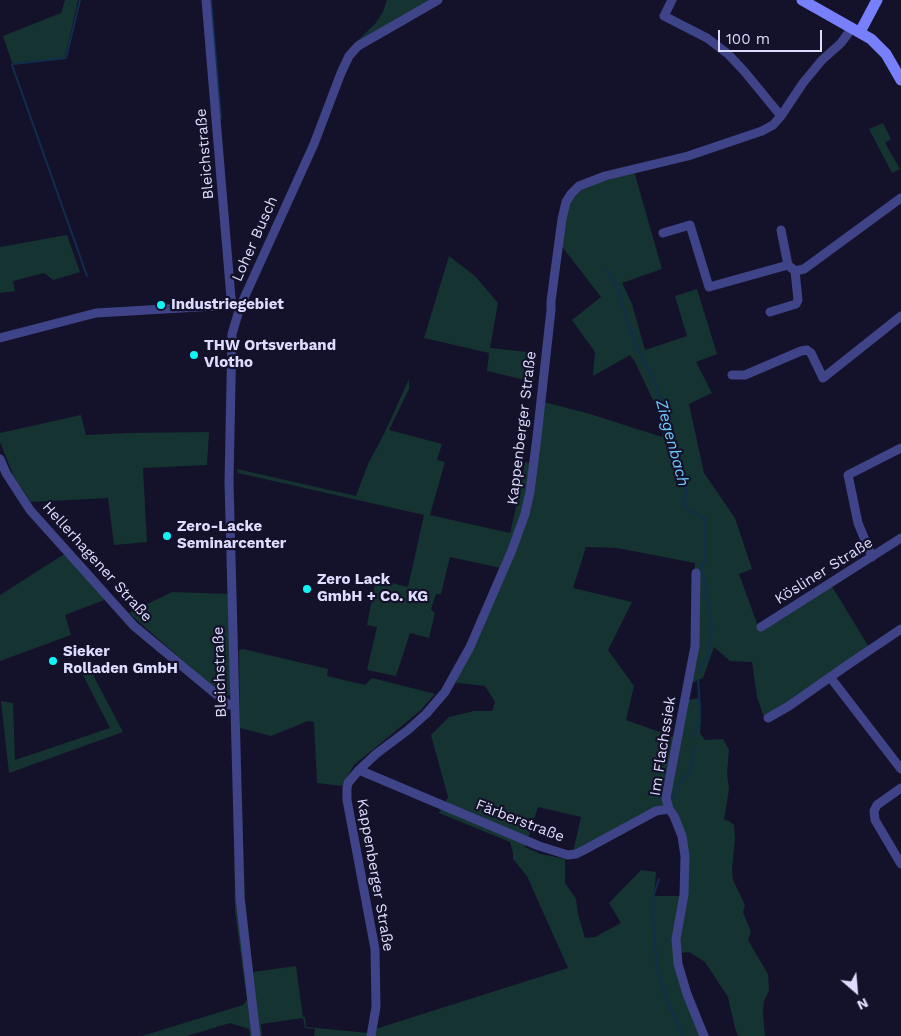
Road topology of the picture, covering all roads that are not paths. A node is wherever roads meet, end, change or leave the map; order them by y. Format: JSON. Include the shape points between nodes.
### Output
{"nodes":[{"id":1,"x":206,"y":0,"type":"edge"},
{"id":2,"x":438,"y":0,"type":"edge"},
{"id":3,"x":672,"y":0,"type":"edge"},
{"id":4,"x":802,"y":0,"type":"edge"},
{"id":5,"x":877,"y":0,"type":"edge"},
{"id":6,"x":856,"y":30,"type":"junction"},
{"id":7,"x":897,"y":63,"type":"edge"},
{"id":8,"x":901,"y":80,"type":"edge"},
{"id":9,"x":781,"y":116,"type":"junction"},
{"id":10,"x":901,"y":198,"type":"edge"},
{"id":11,"x":781,"y":230,"type":"dead end"},
{"id":12,"x":664,"y":233,"type":"dead end"},
{"id":13,"x":792,"y":268,"type":"junction"},
{"id":14,"x":237,"y":306,"type":"junction"},
{"id":15,"x":770,"y":312,"type":"dead end"},
{"id":16,"x":901,"y":316,"type":"edge"},
{"id":17,"x":0,"y":338,"type":"edge"},
{"id":18,"x":732,"y":375,"type":"dead end"},
{"id":19,"x":901,"y":448,"type":"edge"},
{"id":20,"x":0,"y":459,"type":"edge"},
{"id":21,"x":3,"y":476,"type":"edge"},
{"id":22,"x":901,"y":538,"type":"edge"},
{"id":23,"x":872,"y":557,"type":"junction"},
{"id":24,"x":696,"y":573,"type":"dead end"},
{"id":25,"x":761,"y":627,"type":"dead end"},
{"id":26,"x":901,"y":629,"type":"edge"},
{"id":27,"x":830,"y":677,"type":"junction"},
{"id":28,"x":235,"y":705,"type":"junction"},
{"id":29,"x":768,"y":718,"type":"dead end"},
{"id":30,"x":901,"y":769,"type":"edge"},
{"id":31,"x":359,"y":770,"type":"junction"},
{"id":32,"x":901,"y":788,"type":"edge"},
{"id":33,"x":669,"y":809,"type":"junction"},
{"id":34,"x":901,"y":864,"type":"edge"},
{"id":35,"x":256,"y":1036,"type":"edge"},
{"id":36,"x":371,"y":1036,"type":"edge"},
{"id":37,"x":704,"y":1036,"type":"edge"}],
"edges":[{"from":1,"to":14,"type":"street","name":"Bleichstraße","via":[[231,298]]},
{"from":2,"to":14,"type":"street","name":"Loher Busch","via":[[358,46],[349,56],[314,144]]},
{"from":3,"to":9,"type":"street","via":[[664,16],[707,38],[728,54]]},
{"from":4,"to":6,"type":"main road"},
{"from":5,"to":6,"type":"main road"},
{"from":6,"to":7,"type":"main road"},
{"from":6,"to":9,"type":"street","name":"Kappenberger Straße","via":[[822,60]]},
{"from":7,"to":8,"type":"main road"},
{"from":9,"to":31,"type":"street","name":"Kappenberger Straße","via":[[762,131],[688,156],[605,176],[580,186],[571,194],[562,219],[530,492],[512,550],[470,647],[445,692],[426,714]]},
{"from":10,"to":13,"type":"street","via":[[804,270]]},
{"from":11,"to":13,"type":"street"},
{"from":12,"to":13,"type":"street","via":[[690,225],[709,287]]},
{"from":13,"to":15,"type":"street","via":[[798,300],[796,304]]},
{"from":14,"to":17,"type":"street","via":[[96,313]]},
{"from":14,"to":28,"type":"street","name":"Bleichstraße","via":[[232,334],[229,477]]},
{"from":16,"to":18,"type":"street","via":[[823,378],[807,350],[745,375]]},
{"from":19,"to":23,"type":"street","via":[[848,475],[858,523]]},
{"from":20,"to":21,"type":"street","name":"Hellerhagener Straße"},
{"from":21,"to":28,"type":"street","name":"Hellerhagener Straße","via":[[134,626],[229,705]]},
{"from":22,"to":23,"type":"street","name":"Kösliner Straße"},
{"from":23,"to":25,"type":"street","name":"Kösliner Straße"},
{"from":24,"to":33,"type":"street","name":"Im Flachssiek","via":[[696,646],[666,798]]},
{"from":26,"to":27,"type":"street"},
{"from":27,"to":29,"type":"street"},
{"from":27,"to":30,"type":"street"},
{"from":28,"to":35,"type":"street","name":"Bleichstraße","via":[[240,898]]},
{"from":31,"to":33,"type":"street","name":"Färberstraße","via":[[539,846],[568,855],[584,850],[656,811]]},
{"from":31,"to":36,"type":"street","name":"Kappenberger Straße","via":[[348,783],[347,800],[375,948],[376,1007]]},
{"from":32,"to":34,"type":"street","via":[[878,805],[874,812],[875,820]]},
{"from":33,"to":37,"type":"street","name":"Im Flachssiek","via":[[682,836],[685,856],[684,895],[676,939],[678,964]]}]}
